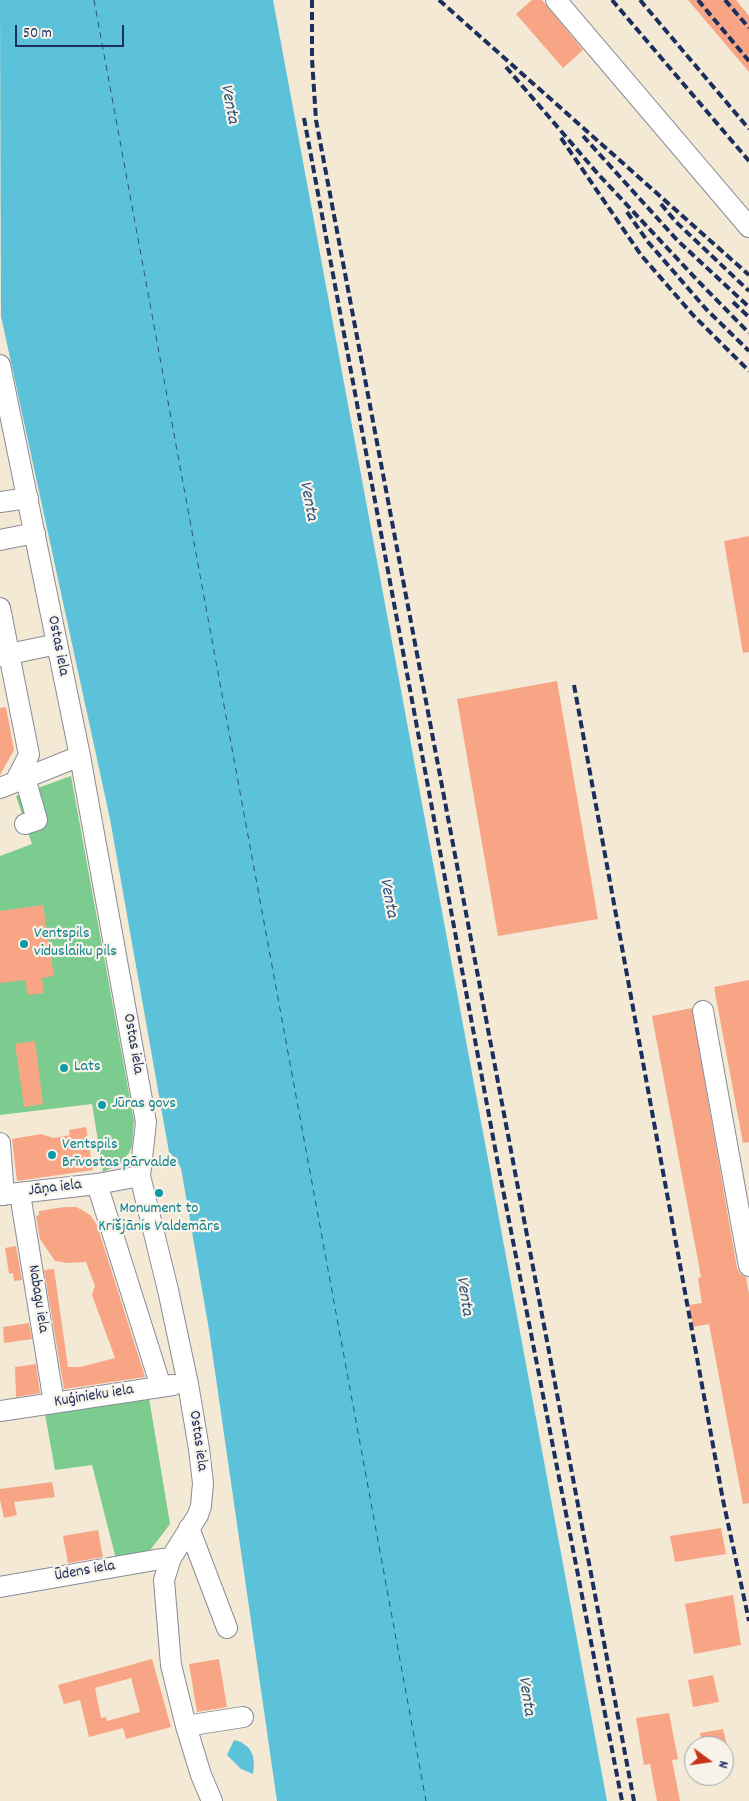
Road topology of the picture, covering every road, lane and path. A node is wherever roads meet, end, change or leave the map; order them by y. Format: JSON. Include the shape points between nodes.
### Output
{"nodes":[{"id":1,"x":556,"y":0,"type":"edge"},
{"id":2,"x":749,"y":227,"type":"edge"},
{"id":3,"x":0,"y":365,"type":"edge"},
{"id":4,"x":28,"y":498,"type":"junction"},
{"id":5,"x":0,"y":502,"type":"edge"},
{"id":6,"x":34,"y":533,"type":"junction"},
{"id":7,"x":0,"y":540,"type":"edge"},
{"id":8,"x":0,"y":608,"type":"edge"},
{"id":9,"x":57,"y":644,"type":"junction"},
{"id":10,"x":5,"y":655,"type":"edge"},
{"id":11,"x":80,"y":756,"type":"junction"},
{"id":12,"x":14,"y":783,"type":"edge"},
{"id":13,"x":25,"y":824,"type":"dead end"},
{"id":14,"x":703,"y":1011,"type":"dead end"},
{"id":15,"x":0,"y":1143,"type":"edge"},
{"id":16,"x":140,"y":1176,"type":"junction"},
{"id":17,"x":97,"y":1184,"type":"junction"},
{"id":18,"x":8,"y":1194,"type":"edge"},
{"id":19,"x":749,"y":1266,"type":"edge"},
{"id":20,"x":188,"y":1384,"type":"junction"},
{"id":21,"x":160,"y":1386,"type":"junction"},
{"id":22,"x":54,"y":1404,"type":"junction"},
{"id":23,"x":0,"y":1411,"type":"edge"},
{"id":24,"x":189,"y":1528,"type":"junction"},
{"id":25,"x":171,"y":1558,"type":"junction"},
{"id":26,"x":0,"y":1586,"type":"edge"},
{"id":27,"x":228,"y":1628,"type":"dead end"},
{"id":28,"x":243,"y":1716,"type":"dead end"},
{"id":29,"x":186,"y":1726,"type":"junction"},
{"id":30,"x":205,"y":1800,"type":"edge"}],
"edges":[{"from":1,"to":2,"type":"street"},
{"from":3,"to":4,"type":"street","name":"Ostas iela"},
{"from":4,"to":5,"type":"street"},
{"from":4,"to":6,"type":"street","name":"Ostas iela"},
{"from":6,"to":7,"type":"street"},
{"from":6,"to":9,"type":"street","name":"Ostas iela"},
{"from":8,"to":10,"type":"street"},
{"from":9,"to":10,"type":"street"},
{"from":9,"to":11,"type":"street","name":"Ostas iela"},
{"from":10,"to":12,"type":"street","via":[[29,756]]},
{"from":11,"to":12,"type":"street"},
{"from":11,"to":16,"type":"street","name":"Ostas iela","via":[[146,1122]]},
{"from":12,"to":13,"type":"street","via":[[37,820]]},
{"from":14,"to":19,"type":"street"},
{"from":15,"to":18,"type":"street","name":"Nabagu iela"},
{"from":16,"to":17,"type":"street","name":"Jāņa iela"},
{"from":16,"to":20,"type":"street","name":"Ostas iela"},
{"from":17,"to":18,"type":"street","name":"Jāņa iela"},
{"from":17,"to":21,"type":"street"},
{"from":18,"to":22,"type":"street","name":"Nabagu iela"},
{"from":20,"to":21,"type":"street","name":"Kuģinieku iela"},
{"from":20,"to":24,"type":"street","name":"Ostas iela","via":[[203,1483],[201,1506]]},
{"from":21,"to":22,"type":"street","name":"Kuģinieku iela"},
{"from":22,"to":23,"type":"street","name":"Kuģinieku iela"},
{"from":24,"to":25,"type":"street","name":"Ostas iela"},
{"from":24,"to":27,"type":"street"},
{"from":25,"to":26,"type":"street","name":"Ūdens iela"},
{"from":25,"to":29,"type":"street","name":"Ostas iela","via":[[164,1580],[167,1637]]},
{"from":28,"to":29,"type":"street"},
{"from":29,"to":30,"type":"street","name":"Ostas iela"}]}
